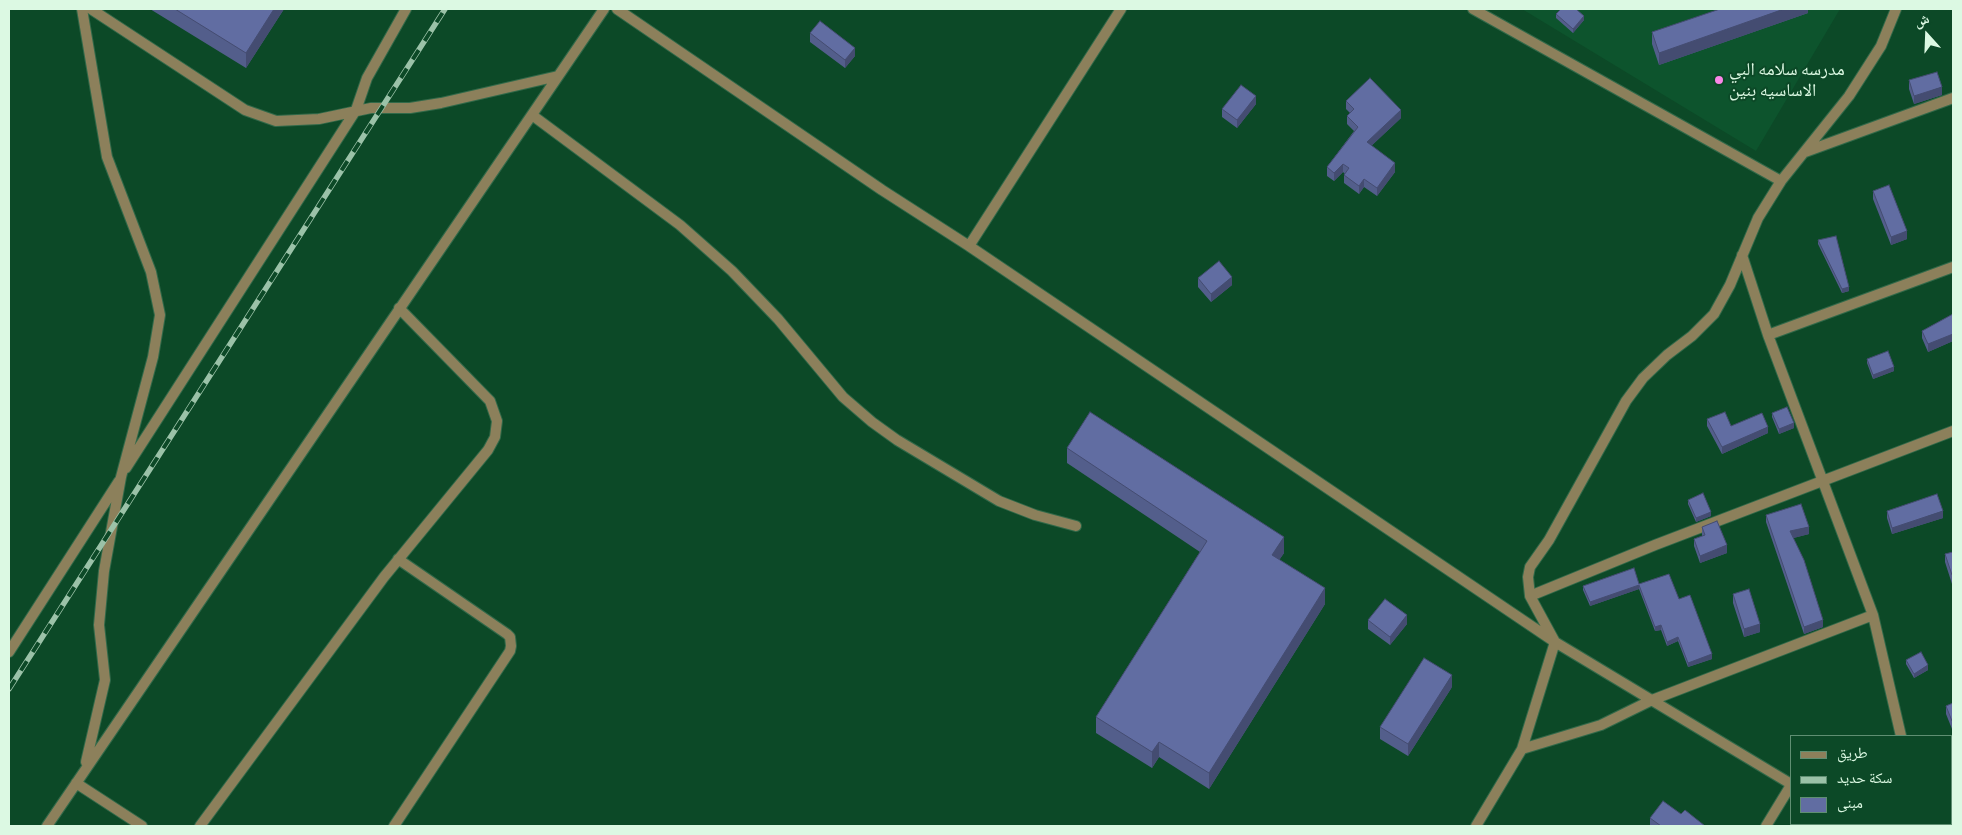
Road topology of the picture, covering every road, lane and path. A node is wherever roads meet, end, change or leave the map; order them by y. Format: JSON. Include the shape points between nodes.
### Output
{"nodes":[{"id":1,"x":82,"y":9,"type":"edge"},
{"id":2,"x":91,"y":9,"type":"edge"},
{"id":3,"x":406,"y":9,"type":"edge"},
{"id":4,"x":604,"y":9,"type":"edge"},
{"id":5,"x":617,"y":9,"type":"edge"},
{"id":6,"x":1121,"y":9,"type":"edge"},
{"id":7,"x":1473,"y":9,"type":"edge"},
{"id":8,"x":1896,"y":9,"type":"edge"},
{"id":9,"x":558,"y":76,"type":"junction"},
{"id":10,"x":1953,"y":98,"type":"edge"},
{"id":11,"x":356,"y":110,"type":"junction"},
{"id":12,"x":532,"y":115,"type":"junction"},
{"id":13,"x":1804,"y":152,"type":"junction"},
{"id":14,"x":1781,"y":181,"type":"junction"},
{"id":15,"x":969,"y":246,"type":"junction"},
{"id":16,"x":1742,"y":255,"type":"junction"},
{"id":17,"x":1953,"y":266,"type":"edge"},
{"id":18,"x":399,"y":308,"type":"junction"},
{"id":19,"x":1768,"y":335,"type":"junction"},
{"id":20,"x":1953,"y":431,"type":"edge"},
{"id":21,"x":121,"y":477,"type":"junction"},
{"id":22,"x":1823,"y":480,"type":"junction"},
{"id":23,"x":1076,"y":526,"type":"dead end"},
{"id":24,"x":398,"y":559,"type":"junction"},
{"id":25,"x":1530,"y":596,"type":"junction"},
{"id":26,"x":1873,"y":614,"type":"junction"},
{"id":27,"x":1555,"y":642,"type":"junction"},
{"id":28,"x":9,"y":652,"type":"edge"},
{"id":29,"x":1652,"y":700,"type":"junction"},
{"id":30,"x":1901,"y":735,"type":"edge"},
{"id":31,"x":1522,"y":749,"type":"junction"},
{"id":32,"x":84,"y":770,"type":"junction"},
{"id":33,"x":76,"y":783,"type":"junction"},
{"id":34,"x":1790,"y":784,"type":"edge"},
{"id":35,"x":1790,"y":787,"type":"edge"},
{"id":36,"x":46,"y":826,"type":"edge"},
{"id":37,"x":142,"y":826,"type":"edge"},
{"id":38,"x":200,"y":826,"type":"edge"},
{"id":39,"x":394,"y":826,"type":"edge"},
{"id":40,"x":1476,"y":826,"type":"edge"},
{"id":41,"x":1766,"y":826,"type":"edge"}],
"edges":[{"from":1,"to":21,"type":"street","via":[[107,157],[152,272],[160,315],[153,357]]},
{"from":2,"to":11,"type":"street","via":[[245,110],[276,120],[297,122]]},
{"from":3,"to":11,"type":"street","via":[[367,78]]},
{"from":4,"to":9,"type":"street"},
{"from":5,"to":15,"type":"street"},
{"from":6,"to":15,"type":"street"},
{"from":7,"to":14,"type":"street"},
{"from":8,"to":13,"type":"street","via":[[1881,46],[1855,88]]},
{"from":9,"to":11,"type":"street","via":[[441,103]]},
{"from":9,"to":12,"type":"street"},
{"from":10,"to":13,"type":"street"},
{"from":11,"to":21,"type":"street"},
{"from":12,"to":18,"type":"street"},
{"from":12,"to":23,"type":"street","via":[[680,225],[732,271],[778,319],[843,397],[872,422],[999,501]]},
{"from":13,"to":14,"type":"street"},
{"from":14,"to":16,"type":"street","via":[[1758,218]]},
{"from":15,"to":27,"type":"street"},
{"from":16,"to":19,"type":"street"},
{"from":16,"to":25,"type":"street","via":[[1714,314],[1643,378],[1626,401],[1549,540],[1530,567]]},
{"from":17,"to":19,"type":"street"},
{"from":18,"to":24,"type":"street","via":[[490,401],[497,421],[495,437],[488,450]]},
{"from":18,"to":32,"type":"street"},
{"from":19,"to":22,"type":"street"},
{"from":20,"to":22,"type":"street"},
{"from":21,"to":28,"type":"street"},
{"from":21,"to":32,"type":"street","via":[[99,606],[104,680]]},
{"from":22,"to":25,"type":"street"},
{"from":22,"to":26,"type":"street"},
{"from":24,"to":38,"type":"street"},
{"from":24,"to":39,"type":"street","via":[[507,634],[511,646]]},
{"from":25,"to":27,"type":"street"},
{"from":26,"to":29,"type":"street"},
{"from":26,"to":30,"type":"street"},
{"from":27,"to":29,"type":"street"},
{"from":27,"to":31,"type":"street"},
{"from":29,"to":31,"type":"street","via":[[1601,725]]},
{"from":29,"to":34,"type":"street"},
{"from":31,"to":40,"type":"street"},
{"from":32,"to":33,"type":"street"},
{"from":33,"to":36,"type":"street"},
{"from":33,"to":37,"type":"street"},
{"from":35,"to":41,"type":"street"}]}
